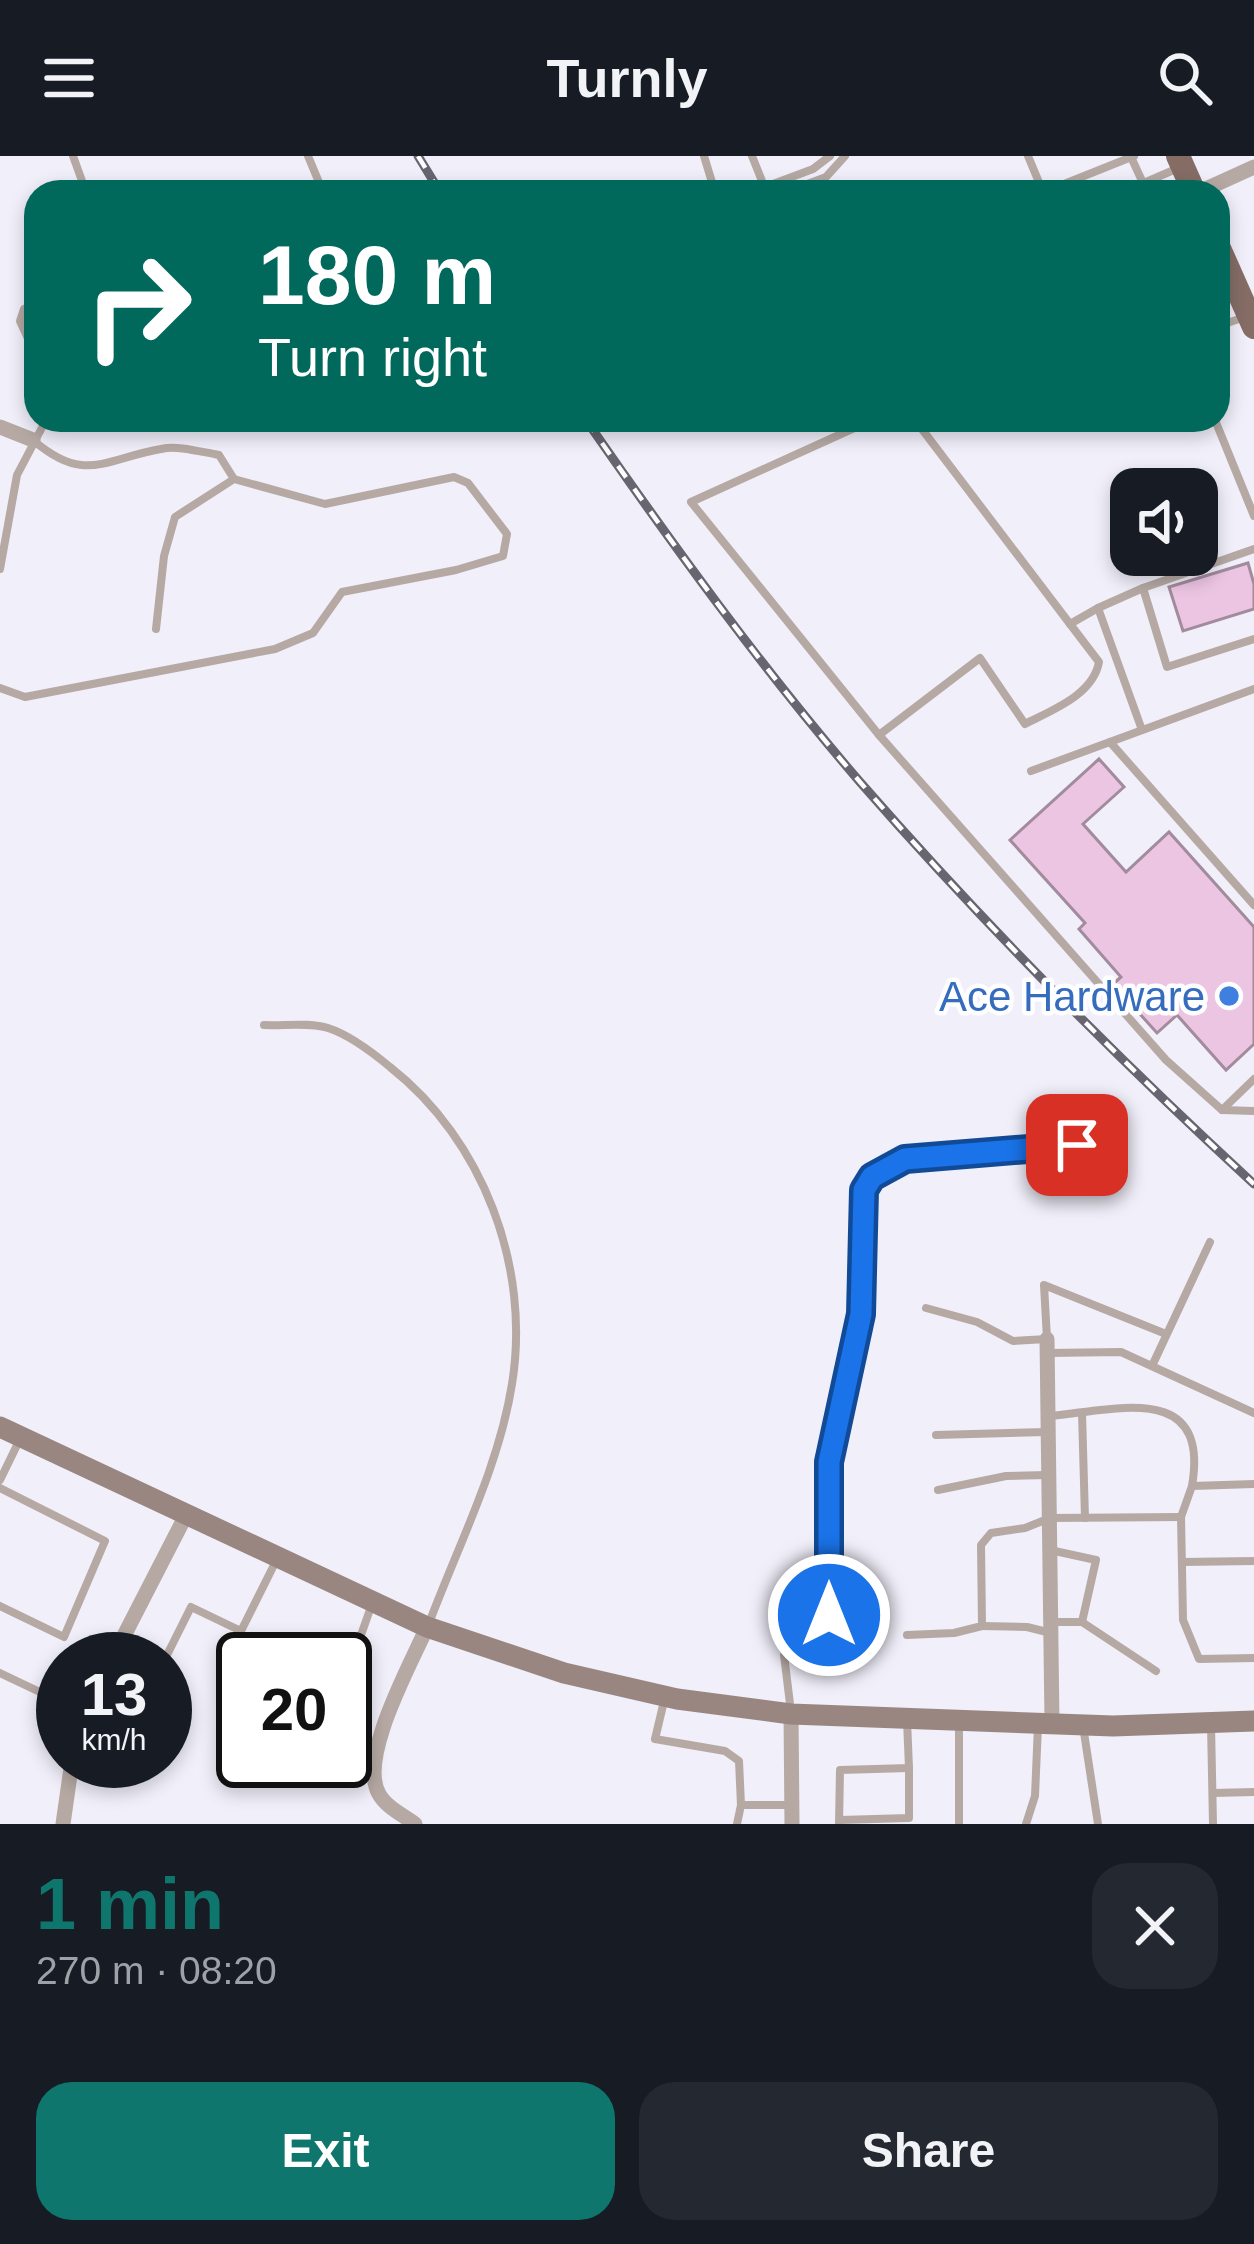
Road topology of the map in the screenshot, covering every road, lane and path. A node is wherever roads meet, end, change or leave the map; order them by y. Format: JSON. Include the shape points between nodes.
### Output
{"nodes":[{"id":1,"x":830,"y":156,"type":"edge"},
{"id":2,"x":845,"y":156,"type":"edge"},
{"id":3,"x":1132,"y":156,"type":"edge"},
{"id":4,"x":1180,"y":161,"type":"edge"},
{"id":5,"x":1254,"y":166,"type":"edge"},
{"id":6,"x":789,"y":180,"type":"edge"},
{"id":7,"x":818,"y":180,"type":"edge"},
{"id":8,"x":1073,"y":180,"type":"edge"},
{"id":9,"x":1148,"y":180,"type":"edge"},
{"id":10,"x":1223,"y":180,"type":"edge"},
{"id":11,"x":1230,"y":270,"type":"edge"},
{"id":12,"x":1250,"y":310,"type":"edge"},
{"id":13,"x":0,"y":427,"type":"edge"},
{"id":14,"x":38,"y":432,"type":"edge"},
{"id":15,"x":846,"y":432,"type":"edge"},
{"id":16,"x":923,"y":432,"type":"edge"},
{"id":17,"x":1220,"y":432,"type":"edge"},
{"id":18,"x":33,"y":440,"type":"junction"},
{"id":19,"x":234,"y":479,"type":"junction"},
{"id":20,"x":1251,"y":500,"type":"edge"},
{"id":21,"x":1254,"y":516,"type":"edge"},
{"id":22,"x":1254,"y":549,"type":"edge"},
{"id":23,"x":0,"y":569,"type":"edge"},
{"id":24,"x":1143,"y":588,"type":"junction"},
{"id":25,"x":1098,"y":608,"type":"junction"},
{"id":26,"x":1070,"y":623,"type":"junction"},
{"id":27,"x":156,"y":629,"type":"dead end"},
{"id":28,"x":1254,"y":639,"type":"edge"},
{"id":29,"x":0,"y":688,"type":"edge"},
{"id":30,"x":1254,"y":689,"type":"edge"},
{"id":31,"x":1142,"y":730,"type":"junction"},
{"id":32,"x":879,"y":735,"type":"junction"},
{"id":33,"x":1110,"y":742,"type":"junction"},
{"id":34,"x":1031,"y":771,"type":"dead end"},
{"id":35,"x":1254,"y":905,"type":"edge"},
{"id":36,"x":264,"y":1025,"type":"dead end"},
{"id":37,"x":1254,"y":1079,"type":"edge"},
{"id":38,"x":1222,"y":1110,"type":"junction"},
{"id":39,"x":1254,"y":1111,"type":"edge"},
{"id":40,"x":1077,"y":1145,"type":"dead end"},
{"id":41,"x":1210,"y":1242,"type":"dead end"},
{"id":42,"x":926,"y":1308,"type":"dead end"},
{"id":43,"x":1166,"y":1334,"type":"junction"},
{"id":44,"x":1047,"y":1346,"type":"junction"},
{"id":45,"x":1151,"y":1366,"type":"junction"},
{"id":46,"x":1082,"y":1413,"type":"junction"},
{"id":47,"x":1254,"y":1413,"type":"edge"},
{"id":48,"x":1048,"y":1424,"type":"junction"},
{"id":49,"x":10,"y":1432,"type":"edge"},
{"id":50,"x":936,"y":1435,"type":"dead end"},
{"id":51,"x":1049,"y":1475,"type":"junction"},
{"id":52,"x":0,"y":1484,"type":"edge"},
{"id":53,"x":1254,"y":1484,"type":"edge"},
{"id":54,"x":1192,"y":1486,"type":"junction"},
{"id":55,"x":938,"y":1490,"type":"dead end"},
{"id":56,"x":185,"y":1517,"type":"junction"},
{"id":57,"x":1181,"y":1517,"type":"junction"},
{"id":58,"x":1050,"y":1518,"type":"junction"},
{"id":59,"x":1085,"y":1518,"type":"junction"},
{"id":60,"x":1050,"y":1550,"type":"junction"},
{"id":61,"x":277,"y":1559,"type":"junction"},
{"id":62,"x":1254,"y":1561,"type":"edge"},
{"id":63,"x":1182,"y":1562,"type":"junction"},
{"id":64,"x":372,"y":1602,"type":"junction"},
{"id":65,"x":0,"y":1606,"type":"edge"},
{"id":66,"x":1082,"y":1622,"type":"junction"},
{"id":67,"x":982,"y":1626,"type":"junction"},
{"id":68,"x":427,"y":1627,"type":"junction"},
{"id":69,"x":1051,"y":1628,"type":"junction"},
{"id":70,"x":126,"y":1632,"type":"edge"},
{"id":71,"x":178,"y":1632,"type":"edge"},
{"id":72,"x":362,"y":1632,"type":"edge"},
{"id":73,"x":907,"y":1635,"type":"dead end"},
{"id":74,"x":1254,"y":1658,"type":"edge"},
{"id":75,"x":1156,"y":1671,"type":"dead end"},
{"id":76,"x":0,"y":1673,"type":"edge"},
{"id":77,"x":36,"y":1690,"type":"edge"},
{"id":78,"x":665,"y":1696,"type":"junction"},
{"id":79,"x":791,"y":1714,"type":"junction"},
{"id":80,"x":907,"y":1720,"type":"junction"},
{"id":81,"x":959,"y":1721,"type":"junction"},
{"id":82,"x":1254,"y":1721,"type":"edge"},
{"id":83,"x":1045,"y":1722,"type":"junction"},
{"id":84,"x":1211,"y":1723,"type":"junction"},
{"id":85,"x":1083,"y":1724,"type":"junction"},
{"id":86,"x":374,"y":1761,"type":"joint"},
{"id":87,"x":909,"y":1768,"type":"junction"},
{"id":88,"x":68,"y":1788,"type":"edge"},
{"id":89,"x":1213,"y":1792,"type":"junction"},
{"id":90,"x":1254,"y":1792,"type":"edge"},
{"id":91,"x":741,"y":1805,"type":"junction"},
{"id":92,"x":792,"y":1805,"type":"junction"},
{"id":93,"x":839,"y":1822,"type":"edge"},
{"id":94,"x":63,"y":1824,"type":"edge"},
{"id":95,"x":415,"y":1824,"type":"edge"},
{"id":96,"x":737,"y":1824,"type":"edge"},
{"id":97,"x":792,"y":1824,"type":"edge"},
{"id":98,"x":959,"y":1824,"type":"edge"},
{"id":99,"x":1026,"y":1824,"type":"edge"},
{"id":100,"x":1098,"y":1824,"type":"edge"},
{"id":101,"x":1214,"y":1824,"type":"edge"}],
"edges":[{"from":1,"to":6,"type":"lane"},
{"from":2,"to":7,"type":"lane"},
{"from":3,"to":8,"type":"lane"},
{"from":4,"to":9,"type":"lane"},
{"from":5,"to":10,"type":"street"},
{"from":11,"to":12,"type":"main road"},
{"from":13,"to":18,"type":"street"},
{"from":14,"to":18,"type":"lane"},
{"from":15,"to":32,"type":"lane","via":[[691,502]]},
{"from":16,"to":26,"type":"lane"},
{"from":17,"to":20,"type":"lane"},
{"from":18,"to":19,"type":"lane","via":[[59,462],[101,466],[166,447],[219,454]]},
{"from":18,"to":23,"type":"lane","via":[[17,475]]},
{"from":19,"to":27,"type":"lane","via":[[176,517]]},
{"from":19,"to":29,"type":"lane","via":[[325,504],[454,477],[468,483],[506,534],[503,556],[342,592],[314,633],[274,649],[25,697]]},
{"from":20,"to":21,"type":"lane"},
{"from":22,"to":24,"type":"lane"},
{"from":24,"to":25,"type":"lane"},
{"from":24,"to":28,"type":"lane","via":[[1167,667]]},
{"from":25,"to":26,"type":"lane"},
{"from":25,"to":31,"type":"lane"},
{"from":26,"to":32,"type":"lane","via":[[1099,662],[1073,699],[1024,724],[980,658]]},
{"from":30,"to":31,"type":"lane"},
{"from":31,"to":33,"type":"lane"},
{"from":32,"to":38,"type":"lane","via":[[1166,1060]]},
{"from":33,"to":34,"type":"lane"},
{"from":33,"to":35,"type":"lane"},
{"from":36,"to":68,"type":"lane","via":[[326,1027],[406,1079],[443,1120],[496,1213],[516,1342],[506,1414]]},
{"from":37,"to":38,"type":"lane"},
{"from":38,"to":39,"type":"lane"},
{"from":40,"to":79,"type":"lane","via":[[905,1159],[864,1190],[861,1314],[829,1462],[829,1636],[784,1655]]},
{"from":41,"to":43,"type":"lane"},
{"from":42,"to":44,"type":"lane"},
{"from":43,"to":44,"type":"lane","via":[[1044,1285]]},
{"from":43,"to":45,"type":"lane"},
{"from":44,"to":45,"type":"lane","via":[[1121,1352]]},
{"from":44,"to":48,"type":"street"},
{"from":45,"to":47,"type":"lane"},
{"from":46,"to":48,"type":"lane"},
{"from":46,"to":54,"type":"lane","via":[[1168,1411],[1192,1446]]},
{"from":46,"to":59,"type":"lane"},
{"from":48,"to":50,"type":"lane"},
{"from":48,"to":51,"type":"street"},
{"from":49,"to":52,"type":"lane"},
{"from":49,"to":56,"type":"main road"},
{"from":51,"to":55,"type":"lane"},
{"from":51,"to":58,"type":"street"},
{"from":52,"to":65,"type":"lane","via":[[105,1541],[64,1637]]},
{"from":53,"to":54,"type":"lane"},
{"from":54,"to":57,"type":"lane"},
{"from":56,"to":61,"type":"main road"},
{"from":56,"to":70,"type":"street"},
{"from":57,"to":59,"type":"lane"},
{"from":57,"to":63,"type":"lane"},
{"from":58,"to":59,"type":"lane"},
{"from":58,"to":60,"type":"street"},
{"from":58,"to":67,"type":"lane","via":[[991,1533],[981,1545]]},
{"from":60,"to":66,"type":"lane","via":[[1096,1560]]},
{"from":60,"to":69,"type":"street"},
{"from":61,"to":64,"type":"main road"},
{"from":61,"to":71,"type":"lane","via":[[241,1631],[190,1606]]},
{"from":62,"to":63,"type":"lane"},
{"from":63,"to":74,"type":"lane","via":[[1183,1620],[1199,1659]]},
{"from":64,"to":68,"type":"main road"},
{"from":64,"to":72,"type":"lane"},
{"from":66,"to":69,"type":"lane"},
{"from":66,"to":75,"type":"lane"},
{"from":67,"to":69,"type":"lane"},
{"from":67,"to":73,"type":"lane"},
{"from":68,"to":78,"type":"main road"},
{"from":68,"to":86,"type":"street"},
{"from":69,"to":83,"type":"street"},
{"from":76,"to":77,"type":"lane"},
{"from":78,"to":79,"type":"main road"},
{"from":78,"to":91,"type":"lane","via":[[655,1739],[725,1751],[739,1761]]},
{"from":79,"to":80,"type":"main road"},
{"from":79,"to":92,"type":"street"},
{"from":80,"to":81,"type":"main road"},
{"from":80,"to":87,"type":"lane"},
{"from":81,"to":83,"type":"main road"},
{"from":81,"to":98,"type":"lane"},
{"from":82,"to":84,"type":"main road"},
{"from":83,"to":85,"type":"main road"},
{"from":83,"to":99,"type":"lane"},
{"from":84,"to":85,"type":"main road"},
{"from":84,"to":89,"type":"lane"},
{"from":85,"to":100,"type":"lane"},
{"from":86,"to":95,"type":"street","via":[[377,1793]]},
{"from":87,"to":93,"type":"lane","via":[[909,1818]]},
{"from":87,"to":93,"type":"lane","via":[[840,1770]]},
{"from":88,"to":94,"type":"street"},
{"from":89,"to":90,"type":"lane"},
{"from":89,"to":101,"type":"lane"},
{"from":91,"to":92,"type":"lane"},
{"from":91,"to":96,"type":"lane"},
{"from":92,"to":97,"type":"street"}]}
